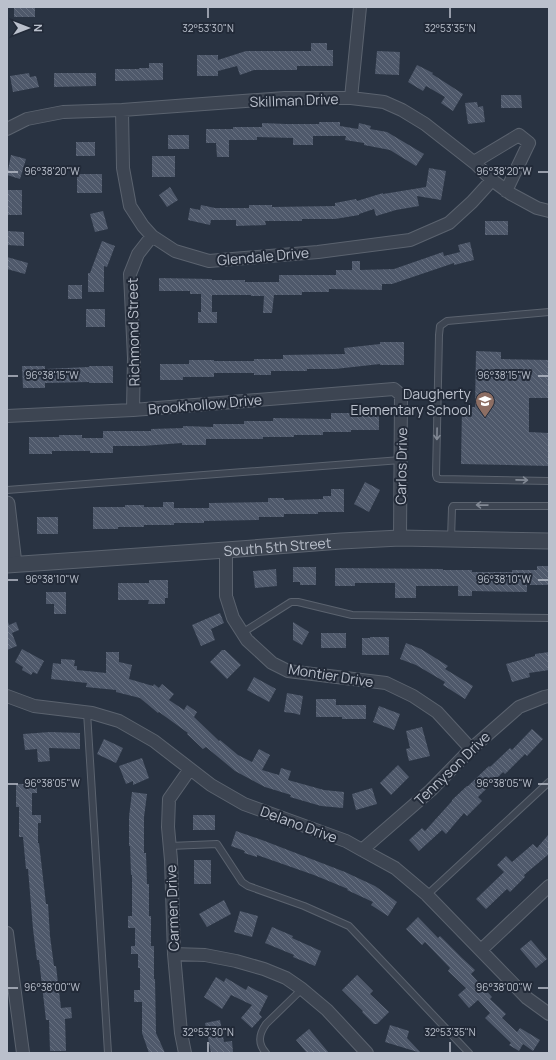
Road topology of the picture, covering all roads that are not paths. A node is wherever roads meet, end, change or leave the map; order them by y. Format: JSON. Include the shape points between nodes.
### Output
{"nodes":[{"id":1,"x":360,"y":7,"type":"edge"},
{"id":2,"x":351,"y":98,"type":"junction"},
{"id":3,"x":122,"y":110,"type":"junction"},
{"id":4,"x":7,"y":129,"type":"edge"},
{"id":5,"x":474,"y":162,"type":"junction"},
{"id":6,"x":492,"y":180,"type":"junction"},
{"id":7,"x":506,"y":191,"type":"junction"},
{"id":8,"x":549,"y":211,"type":"edge"},
{"id":9,"x":152,"y":236,"type":"junction"},
{"id":10,"x":549,"y":312,"type":"edge"},
{"id":11,"x":401,"y":395,"type":"junction"},
{"id":12,"x":438,"y":395,"type":"junction"},
{"id":13,"x":133,"y":410,"type":"junction"},
{"id":14,"x":7,"y":416,"type":"edge"},
{"id":15,"x":401,"y":460,"type":"junction"},
{"id":16,"x":549,"y":480,"type":"edge"},
{"id":17,"x":7,"y":490,"type":"edge"},
{"id":18,"x":7,"y":504,"type":"edge"},
{"id":19,"x":549,"y":506,"type":"edge"},
{"id":20,"x":400,"y":538,"type":"junction"},
{"id":21,"x":451,"y":539,"type":"junction"},
{"id":22,"x":549,"y":542,"type":"edge"},
{"id":23,"x":226,"y":550,"type":"junction"},
{"id":24,"x":10,"y":564,"type":"edge"},
{"id":25,"x":549,"y":618,"type":"edge"},
{"id":26,"x":242,"y":633,"type":"junction"},
{"id":27,"x":9,"y":696,"type":"edge"},
{"id":28,"x":549,"y":696,"type":"edge"},
{"id":29,"x":7,"y":709,"type":"edge"},
{"id":30,"x":87,"y":712,"type":"junction"},
{"id":31,"x":471,"y":749,"type":"junction"},
{"id":32,"x":190,"y":769,"type":"junction"},
{"id":33,"x":549,"y":782,"type":"edge"},
{"id":34,"x":170,"y":846,"type":"junction"},
{"id":35,"x":362,"y":850,"type":"junction"},
{"id":36,"x":549,"y":886,"type":"edge"},
{"id":37,"x":427,"y":894,"type":"junction"},
{"id":38,"x":7,"y":932,"type":"edge"},
{"id":39,"x":481,"y":950,"type":"junction"},
{"id":40,"x":174,"y":954,"type":"junction"},
{"id":41,"x":302,"y":989,"type":"junction"},
{"id":42,"x":549,"y":1014,"type":"edge"},
{"id":43,"x":24,"y":1053,"type":"edge"},
{"id":44,"x":108,"y":1053,"type":"edge"},
{"id":45,"x":185,"y":1053,"type":"edge"},
{"id":46,"x":266,"y":1053,"type":"edge"},
{"id":47,"x":368,"y":1053,"type":"edge"},
{"id":48,"x":469,"y":1053,"type":"edge"}],
"edges":[{"from":1,"to":2,"type":"street"},
{"from":2,"to":3,"type":"street","name":"Skillman Drive","via":[[285,98]]},
{"from":2,"to":5,"type":"street","name":"Skillman Drive","via":[[384,102],[402,110],[425,124]]},
{"from":3,"to":4,"type":"street","name":"Skillman Drive","via":[[63,112],[27,119]]},
{"from":3,"to":9,"type":"street","name":"Glendale Drive","via":[[122,168],[130,206]]},
{"from":5,"to":6,"type":"street","name":"Skillman Drive"},
{"from":5,"to":7,"type":"street","via":[[519,136],[529,143]]},
{"from":6,"to":7,"type":"street","name":"Skillman Drive"},
{"from":6,"to":9,"type":"street","name":"Glendale Drive","via":[[449,223],[410,240],[318,252],[209,261],[175,251]]},
{"from":7,"to":8,"type":"street","name":"Skillman Drive","via":[[537,208]]},
{"from":9,"to":13,"type":"street","name":"Richmond Street","via":[[138,254],[130,274],[134,358]]},
{"from":10,"to":12,"type":"lane","via":[[446,321],[440,326],[439,335]]},
{"from":11,"to":12,"type":"lane"},
{"from":11,"to":13,"type":"street","name":"Brookhollow Drive","via":[[394,389]]},
{"from":11,"to":15,"type":"street","name":"Carlos Drive"},
{"from":12,"to":16,"type":"lane","one_way":true,"via":[[437,478]]},
{"from":13,"to":14,"type":"street","name":"Brookhollow Drive"},
{"from":15,"to":17,"type":"lane"},
{"from":15,"to":20,"type":"street","name":"Carlos Drive"},
{"from":18,"to":24,"type":"street"},
{"from":19,"to":21,"type":"lane","one_way":true,"via":[[453,506]]},
{"from":20,"to":21,"type":"street","name":"South 5th Street"},
{"from":20,"to":23,"type":"street","name":"South 5th Street"},
{"from":21,"to":22,"type":"street","name":"South 5th Street"},
{"from":23,"to":24,"type":"street","name":"South 5th Street"},
{"from":23,"to":26,"type":"street","name":"Montier Drive","via":[[226,596],[233,618]]},
{"from":25,"to":26,"type":"lane","via":[[352,615],[291,602]]},
{"from":26,"to":31,"type":"street","name":"Montier Drive","via":[[272,663],[288,671],[386,684],[413,696],[438,712]]},
{"from":27,"to":29,"type":"street"},
{"from":27,"to":30,"type":"street","name":"Delano Drive","via":[[34,706]]},
{"from":28,"to":31,"type":"street","name":"Tennyson Drive","via":[[519,707]]},
{"from":30,"to":32,"type":"street","name":"Delano Drive","via":[[119,721],[154,741]]},
{"from":30,"to":44,"type":"lane"},
{"from":31,"to":35,"type":"street","name":"Tennyson Drive","via":[[431,790]]},
{"from":32,"to":34,"type":"street","name":"Carmen Drive","via":[[169,799]]},
{"from":32,"to":35,"type":"street","name":"Delano Drive","via":[[211,785],[244,804],[346,841]]},
{"from":33,"to":37,"type":"lane"},
{"from":34,"to":40,"type":"street","name":"Carmen Drive"},
{"from":34,"to":48,"type":"lane","via":[[217,844],[242,882],[248,886],[304,906],[349,926]]},
{"from":35,"to":37,"type":"street","name":"Delano Drive","via":[[395,868]]},
{"from":36,"to":39,"type":"street"},
{"from":37,"to":39,"type":"street","name":"Delano Drive"},
{"from":38,"to":43,"type":"street"},
{"from":39,"to":42,"type":"street","name":"Delano Drive","via":[[527,998]]},
{"from":40,"to":41,"type":"street","via":[[205,955],[236,961],[286,978]]},
{"from":40,"to":45,"type":"street","name":"Carmen Drive"},
{"from":41,"to":46,"type":"lane","via":[[262,1030],[261,1044]]},
{"from":41,"to":47,"type":"street","via":[[327,1010]]}]}
